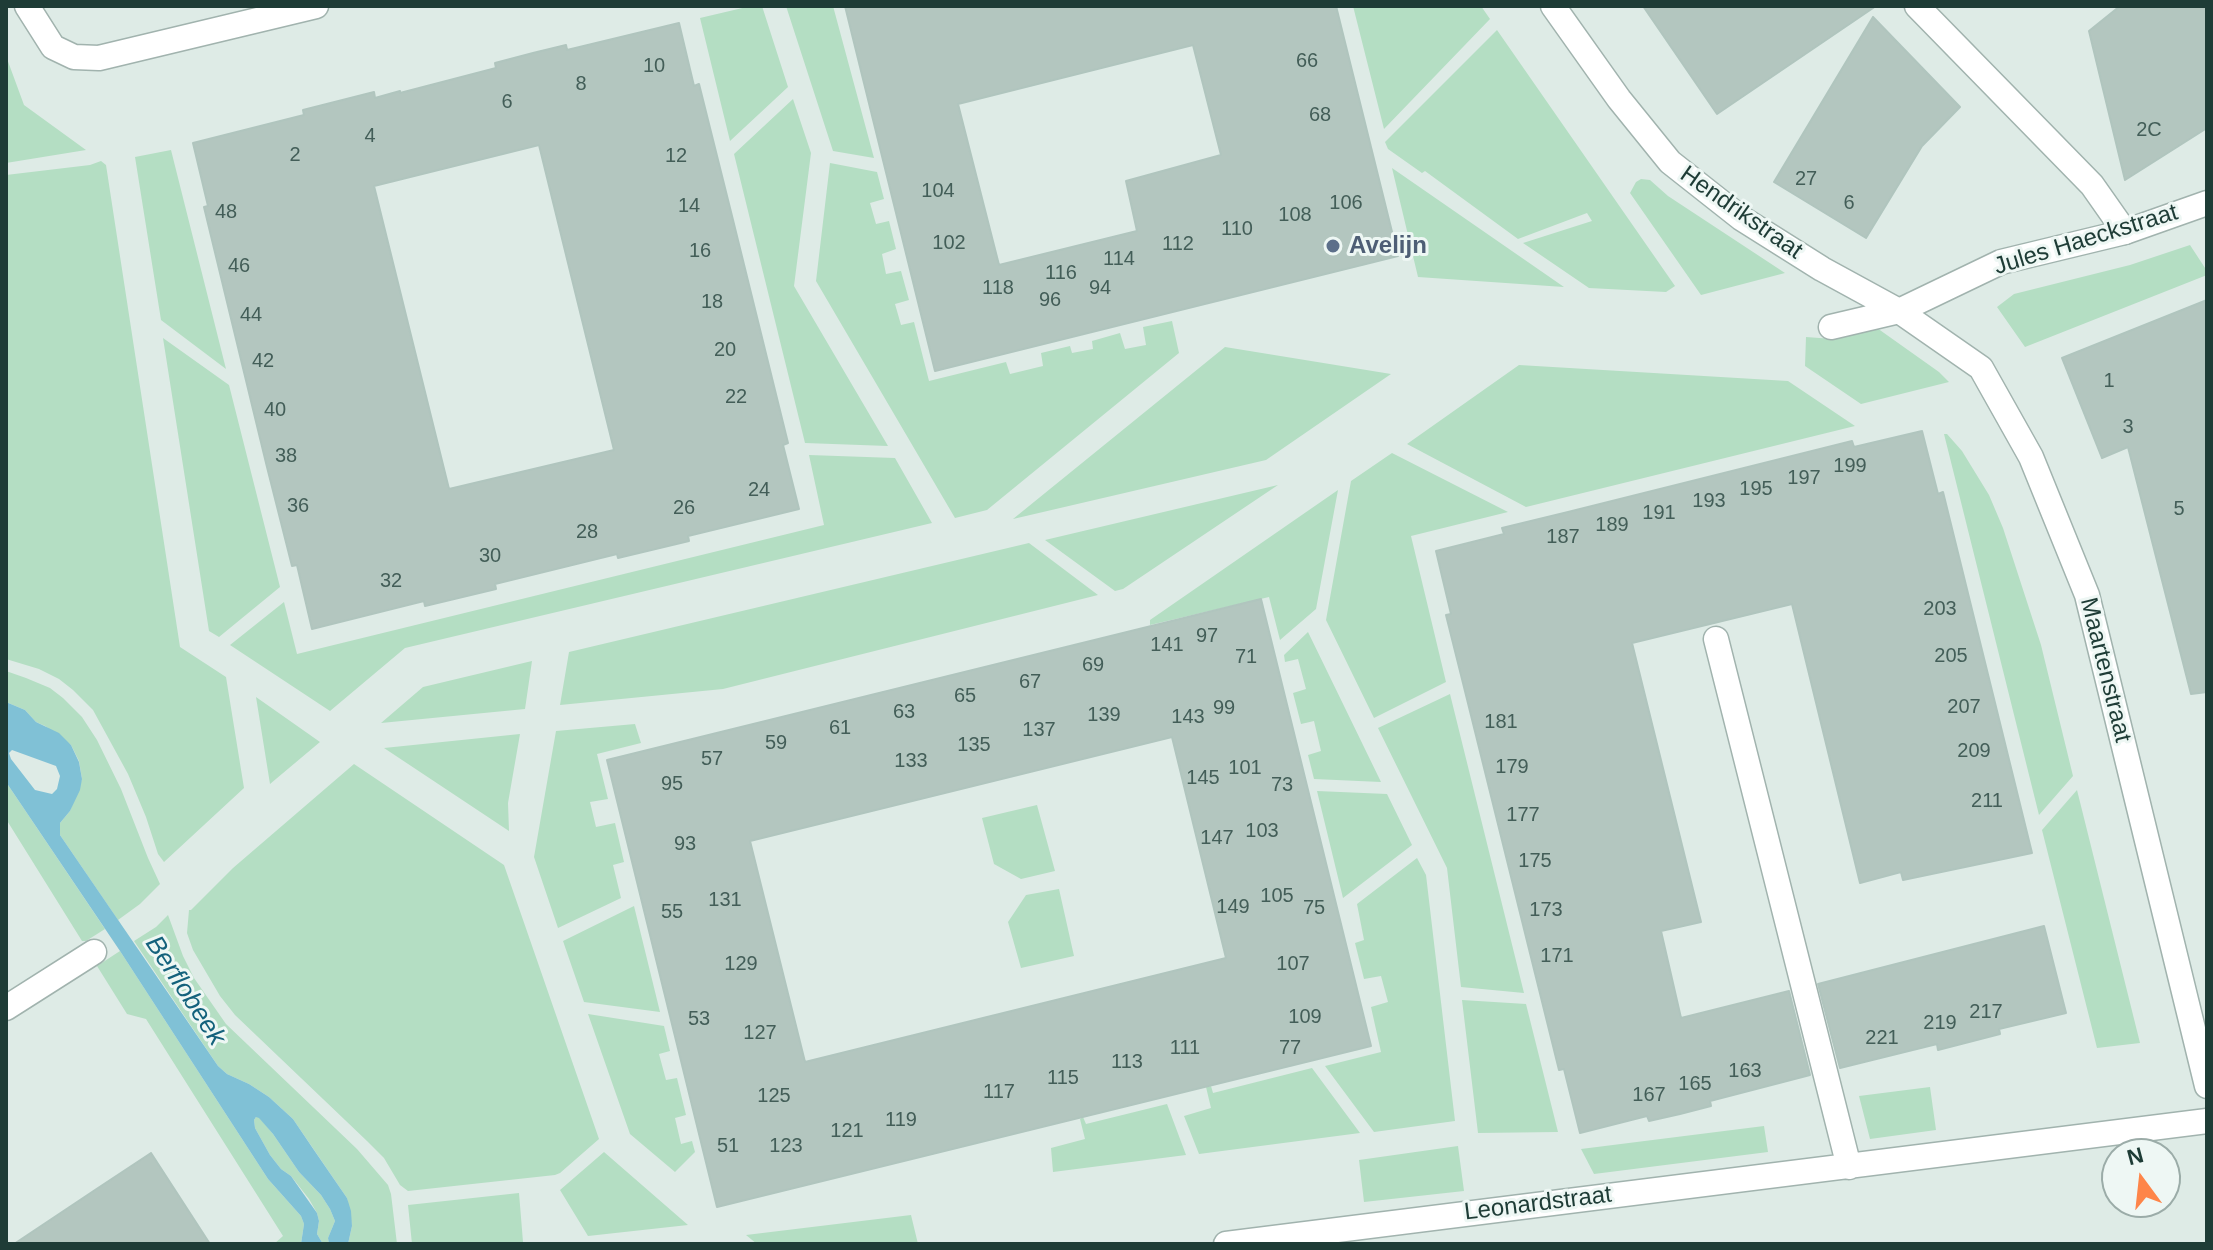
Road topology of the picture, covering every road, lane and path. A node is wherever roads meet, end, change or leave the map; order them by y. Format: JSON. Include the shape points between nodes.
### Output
{"nodes":[{"id":1,"x":27,"y":6,"type":"edge"},
{"id":2,"x":316,"y":6,"type":"edge"},
{"id":3,"x":1553,"y":6,"type":"edge"},
{"id":4,"x":1917,"y":6,"type":"edge"},
{"id":5,"x":2207,"y":203,"type":"edge"},
{"id":6,"x":2125,"y":232,"type":"junction"},
{"id":7,"x":1899,"y":311,"type":"junction"},
{"id":8,"x":1831,"y":327,"type":"dead end"},
{"id":9,"x":1716,"y":639,"type":"dead end"},
{"id":10,"x":94,"y":952,"type":"dead end"},
{"id":11,"x":6,"y":1008,"type":"edge"},
{"id":12,"x":2207,"y":1086,"type":"edge"},
{"id":13,"x":2207,"y":1121,"type":"edge"},
{"id":14,"x":1849,"y":1167,"type":"junction"},
{"id":15,"x":1226,"y":1244,"type":"edge"}],
"edges":[{"from":1,"to":2,"type":"street","via":[[53,47],[74,57],[99,58]]},
{"from":3,"to":7,"type":"street","name":"Hendrikstraat","via":[[1670,162],[1741,218]]},
{"from":4,"to":6,"type":"street","via":[[2092,185]]},
{"from":5,"to":6,"type":"street","name":"Jules Haeckstraat"},
{"from":6,"to":7,"type":"street","name":"Jules Haeckstraat","via":[[2001,262]]},
{"from":7,"to":8,"type":"street","name":"Jules Haeckstraat"},
{"from":7,"to":12,"type":"street","name":"Maartenstraat","via":[[1981,368],[2031,457],[2087,595]]},
{"from":9,"to":14,"type":"street"},
{"from":10,"to":11,"type":"street"},
{"from":13,"to":14,"type":"street","name":"Leonardstraat"},
{"from":14,"to":15,"type":"street","name":"Leonardstraat"}]}
